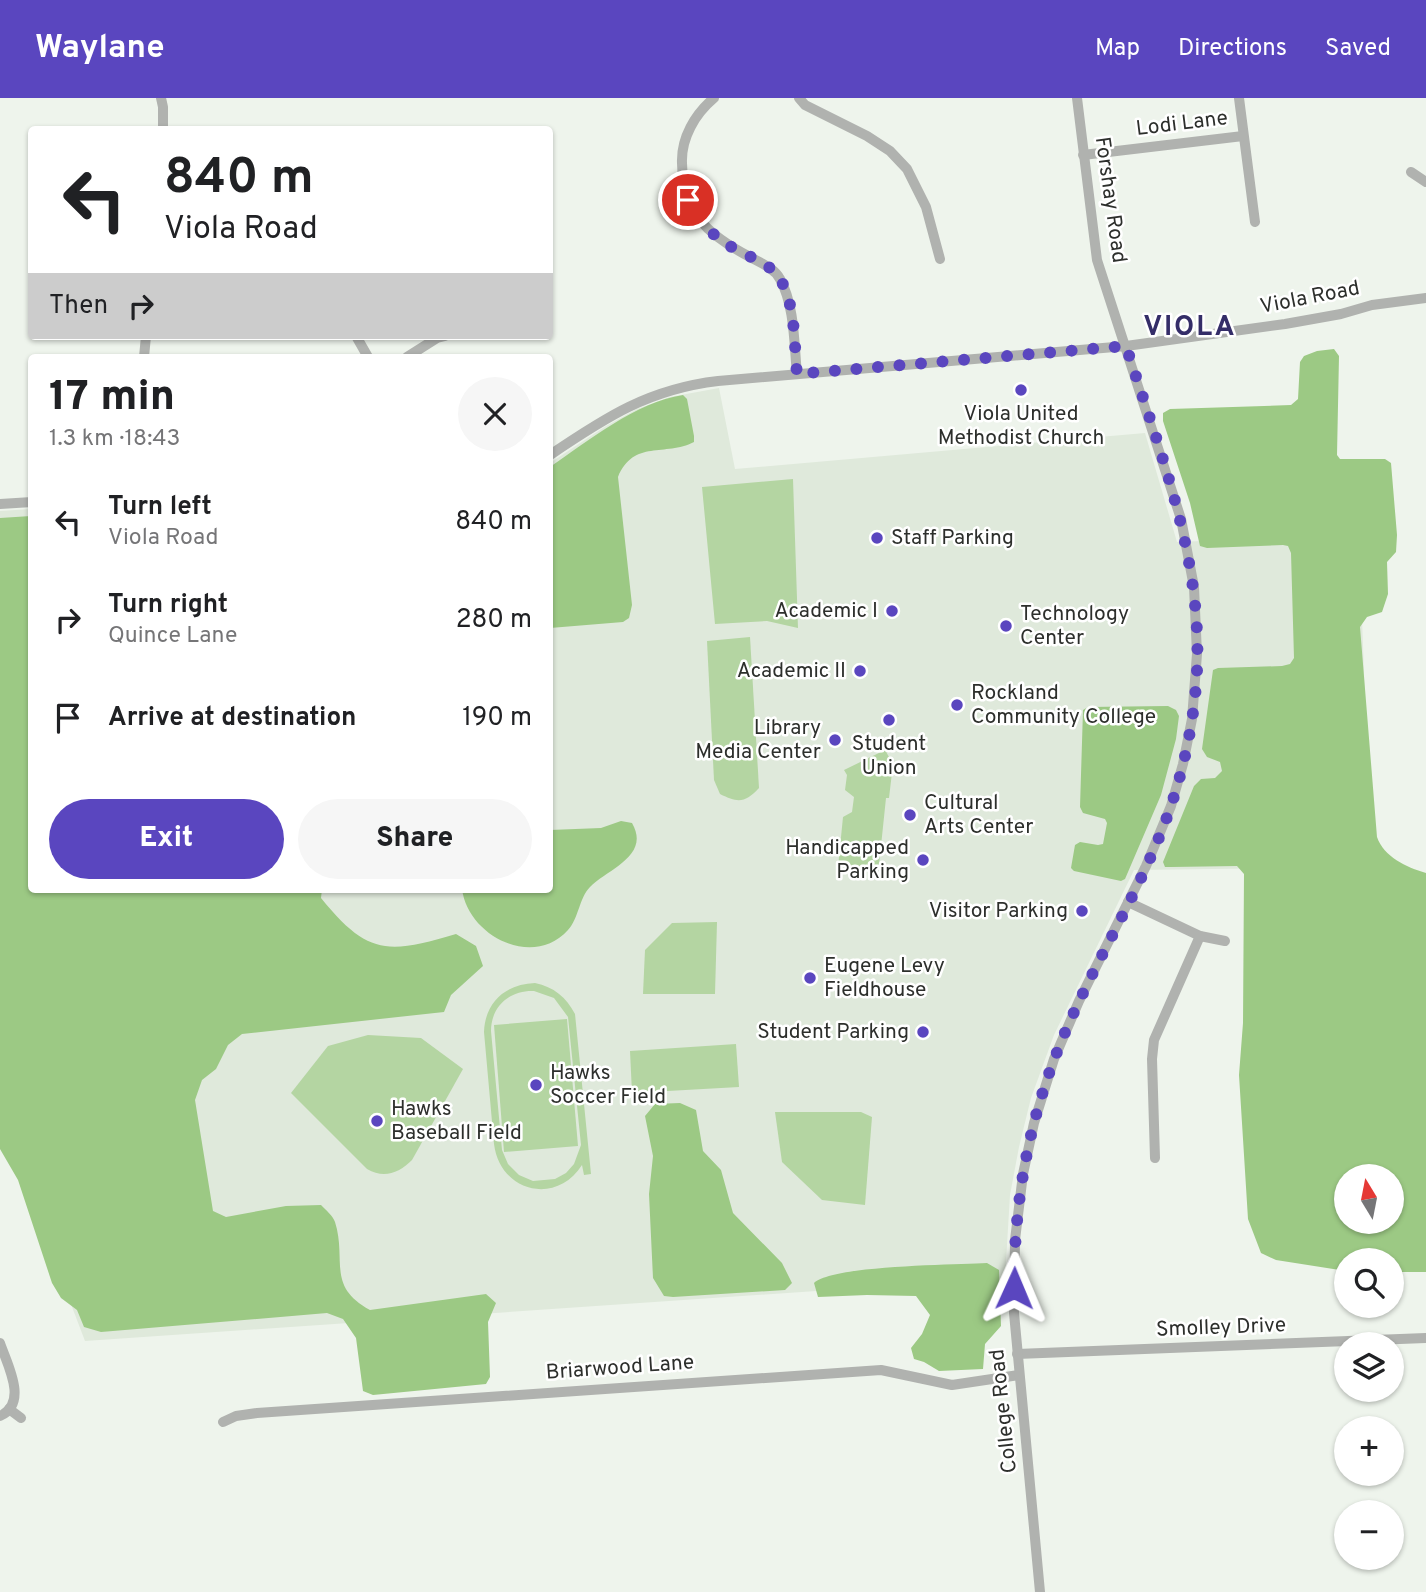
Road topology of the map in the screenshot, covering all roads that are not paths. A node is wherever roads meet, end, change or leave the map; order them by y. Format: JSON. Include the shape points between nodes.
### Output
{"nodes":[{"id":1,"x":161,"y":98,"type":"edge"},
{"id":2,"x":714,"y":98,"type":"edge"},
{"id":3,"x":799,"y":98,"type":"edge"},
{"id":4,"x":1077,"y":98,"type":"edge"},
{"id":5,"x":1239,"y":98,"type":"edge"},
{"id":6,"x":163,"y":126,"type":"edge"},
{"id":7,"x":1243,"y":136,"type":"junction"},
{"id":8,"x":1083,"y":155,"type":"junction"},
{"id":9,"x":1411,"y":172,"type":"dead end"},
{"id":10,"x":1426,"y":182,"type":"edge"},
{"id":11,"x":1255,"y":222,"type":"dead end"},
{"id":12,"x":940,"y":259,"type":"dead end"},
{"id":13,"x":1426,"y":298,"type":"edge"},
{"id":14,"x":434,"y":340,"type":"edge"},
{"id":15,"x":1126,"y":346,"type":"junction"},
{"id":16,"x":412,"y":354,"type":"edge"},
{"id":17,"x":797,"y":374,"type":"junction"},
{"id":18,"x":553,"y":453,"type":"edge"},
{"id":19,"x":28,"y":502,"type":"edge"},
{"id":20,"x":0,"y":504,"type":"edge"},
{"id":21,"x":1128,"y":902,"type":"junction"},
{"id":22,"x":1200,"y":936,"type":"junction"},
{"id":23,"x":1225,"y":941,"type":"dead end"},
{"id":24,"x":1155,"y":1158,"type":"dead end"},
{"id":25,"x":1426,"y":1338,"type":"edge"},
{"id":26,"x":0,"y":1343,"type":"edge"},
{"id":27,"x":1017,"y":1354,"type":"junction"},
{"id":28,"x":1019,"y":1375,"type":"junction"},
{"id":29,"x":4,"y":1412,"type":"edge"},
{"id":30,"x":21,"y":1418,"type":"dead end"},
{"id":31,"x":223,"y":1422,"type":"dead end"},
{"id":32,"x":1040,"y":1592,"type":"edge"}],
"edges":[{"from":1,"to":6,"type":"street"},
{"from":2,"to":17,"type":"street","via":[[688,130],[681,151],[682,181],[706,229],[779,276],[786,292]]},
{"from":3,"to":12,"type":"street","via":[[890,151],[907,169],[926,206]]},
{"from":4,"to":8,"type":"street","name":"Forshay Road"},
{"from":5,"to":7,"type":"street"},
{"from":7,"to":8,"type":"street","name":"Lodi Lane"},
{"from":7,"to":11,"type":"street"},
{"from":8,"to":15,"type":"street","name":"Forshay Road","via":[[1097,260]]},
{"from":9,"to":10,"type":"street"},
{"from":13,"to":15,"type":"street","name":"Viola Road"},
{"from":14,"to":16,"type":"street"},
{"from":15,"to":17,"type":"street","name":"Viola Road"},
{"from":15,"to":21,"type":"street","name":"College Road","via":[[1181,519],[1197,632],[1193,708],[1181,774],[1164,825]]},
{"from":17,"to":18,"type":"street","name":"Viola Road","via":[[668,390],[602,419]]},
{"from":19,"to":20,"type":"street"},
{"from":21,"to":22,"type":"street"},
{"from":21,"to":27,"type":"street","name":"College Road","via":[[1062,1040],[1034,1123],[1017,1218]]},
{"from":22,"to":23,"type":"street"},
{"from":22,"to":24,"type":"street","via":[[1154,1040]]},
{"from":25,"to":27,"type":"street","name":"Smolley Drive"},
{"from":26,"to":29,"type":"street","via":[[15,1387],[13,1403]]},
{"from":27,"to":28,"type":"street","name":"College Road"},
{"from":28,"to":31,"type":"street","name":"Briarwood Lane","via":[[951,1385],[880,1370],[252,1413]]},
{"from":28,"to":32,"type":"street","name":"College Road"},
{"from":29,"to":30,"type":"street"}]}
